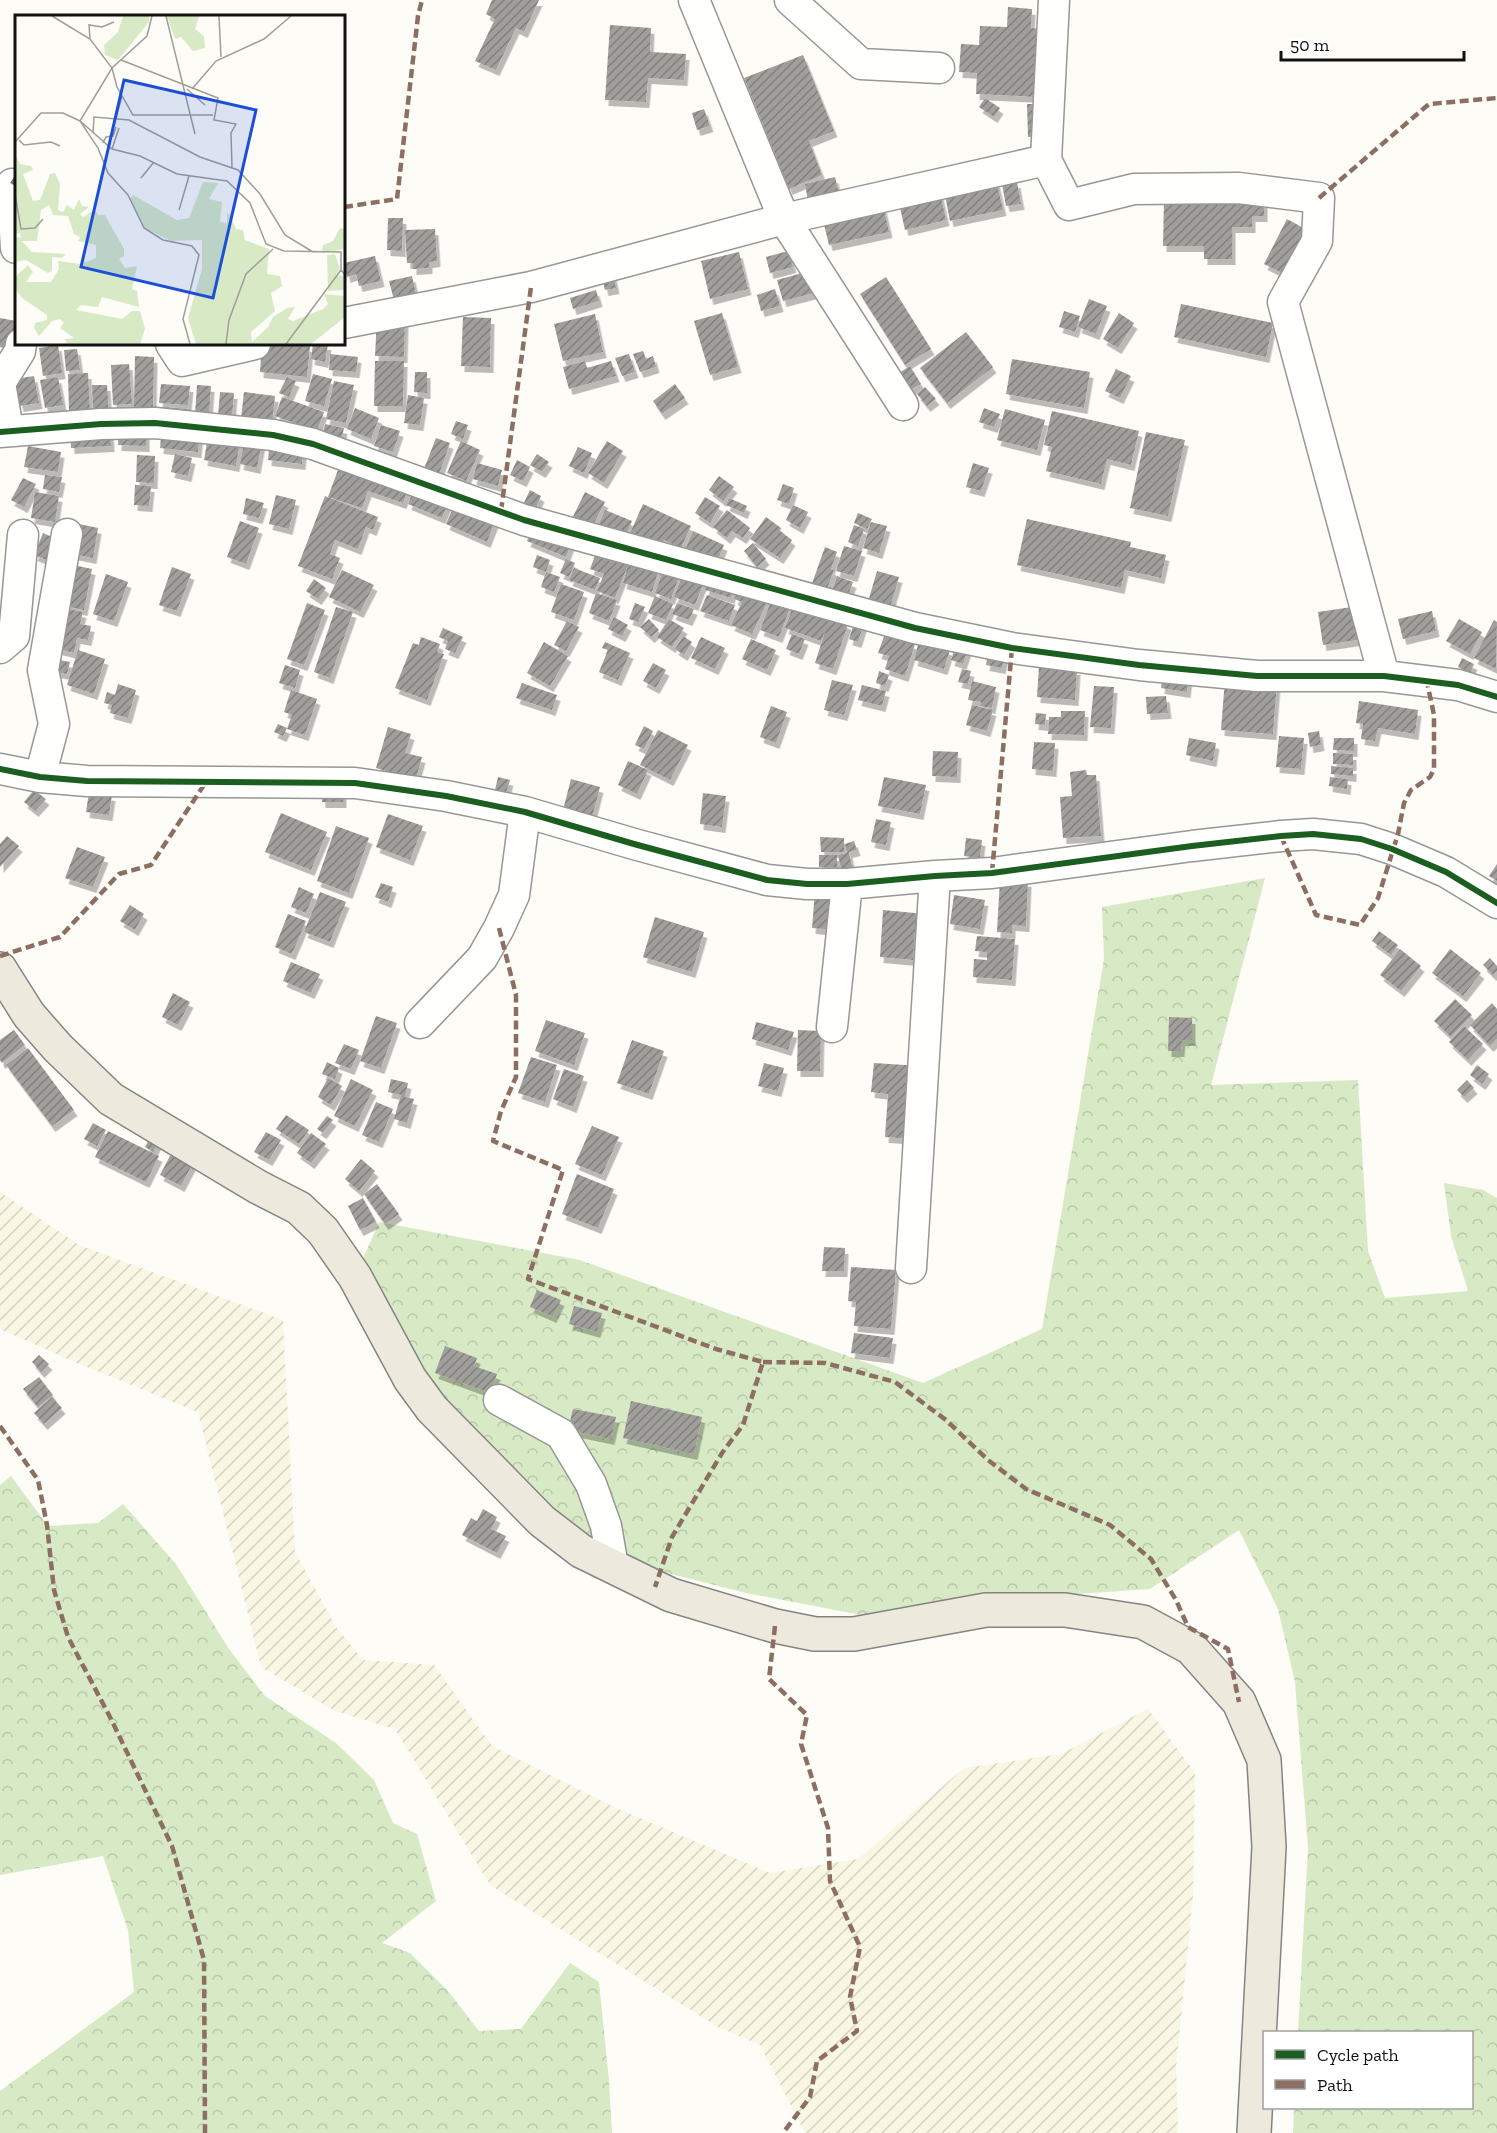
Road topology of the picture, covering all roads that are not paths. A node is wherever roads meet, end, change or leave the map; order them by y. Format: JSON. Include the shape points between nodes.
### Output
{"nodes":[{"id":1,"x":694,"y":0,"type":"edge"},
{"id":2,"x":790,"y":0,"type":"edge"},
{"id":3,"x":1054,"y":0,"type":"edge"},
{"id":4,"x":939,"y":68,"type":"dead end"},
{"id":5,"x":1046,"y":160,"type":"junction"},
{"id":6,"x":9,"y":182,"type":"edge"},
{"id":7,"x":784,"y":219,"type":"junction"},
{"id":8,"x":15,"y":239,"type":"edge"},
{"id":9,"x":345,"y":323,"type":"edge"},
{"id":10,"x":21,"y":345,"type":"edge"},
{"id":11,"x":172,"y":345,"type":"edge"},
{"id":12,"x":251,"y":345,"type":"edge"},
{"id":13,"x":0,"y":383,"type":"edge"},
{"id":14,"x":903,"y":405,"type":"dead end"},
{"id":15,"x":4,"y":431,"type":"edge"},
{"id":16,"x":67,"y":534,"type":"dead end"},
{"id":17,"x":23,"y":535,"type":"dead end"},
{"id":18,"x":0,"y":648,"type":"edge"},
{"id":19,"x":1384,"y":676,"type":"junction"},
{"id":20,"x":1497,"y":697,"type":"edge"},
{"id":21,"x":0,"y":769,"type":"edge"},
{"id":22,"x":40,"y":777,"type":"junction"},
{"id":23,"x":525,"y":812,"type":"junction"},
{"id":24,"x":935,"y":876,"type":"junction"},
{"id":25,"x":847,"y":884,"type":"junction"},
{"id":26,"x":1497,"y":903,"type":"edge"},
{"id":27,"x":0,"y":969,"type":"edge"},
{"id":28,"x":420,"y":1023,"type":"dead end"},
{"id":29,"x":832,"y":1028,"type":"dead end"},
{"id":30,"x":911,"y":1268,"type":"dead end"},
{"id":31,"x":499,"y":1400,"type":"dead end"},
{"id":32,"x":613,"y":1567,"type":"junction"},
{"id":33,"x":1254,"y":2133,"type":"edge"}],
"edges":[{"from":1,"to":7,"type":"street"},
{"from":2,"to":4,"type":"street","via":[[861,64]]},
{"from":3,"to":5,"type":"street"},
{"from":5,"to":7,"type":"street"},
{"from":5,"to":19,"type":"street","via":[[1069,205],[1134,189],[1239,188],[1319,198],[1317,241],[1283,302]]},
{"from":6,"to":8,"type":"street"},
{"from":7,"to":9,"type":"street","via":[[531,287]]},
{"from":7,"to":14,"type":"street"},
{"from":10,"to":13,"type":"street"},
{"from":11,"to":12,"type":"street","via":[[182,361]]},
{"from":13,"to":15,"type":"street"},
{"from":15,"to":19,"type":"street","via":[[154,423],[273,435],[313,444],[524,520],[915,628],[1012,648],[1139,665],[1257,676]]},
{"from":16,"to":22,"type":"street","via":[[42,670],[54,724]]},
{"from":17,"to":18,"type":"street","via":[[14,636]]},
{"from":19,"to":20,"type":"street","via":[[1458,685]]},
{"from":21,"to":22,"type":"street"},
{"from":22,"to":23,"type":"street","via":[[87,781],[355,783]]},
{"from":23,"to":25,"type":"street","via":[[767,880]]},
{"from":23,"to":28,"type":"street","via":[[514,895],[499,928],[482,958]]},
{"from":24,"to":25,"type":"street"},
{"from":24,"to":26,"type":"street","via":[[992,873],[1313,834],[1361,839],[1392,849],[1446,872]]},
{"from":24,"to":30,"type":"street"},
{"from":25,"to":29,"type":"street"},
{"from":27,"to":32,"type":"main road","via":[[28,1015],[111,1099],[299,1208],[323,1231],[355,1277],[410,1379],[432,1409],[542,1521],[581,1551]]},
{"from":31,"to":32,"type":"street","via":[[561,1434],[591,1484],[606,1526]]},
{"from":32,"to":33,"type":"main road","via":[[671,1595],[815,1634],[854,1634],[986,1610],[1065,1610],[1143,1622],[1191,1648],[1239,1702],[1264,1760],[1269,1847]]}]}
